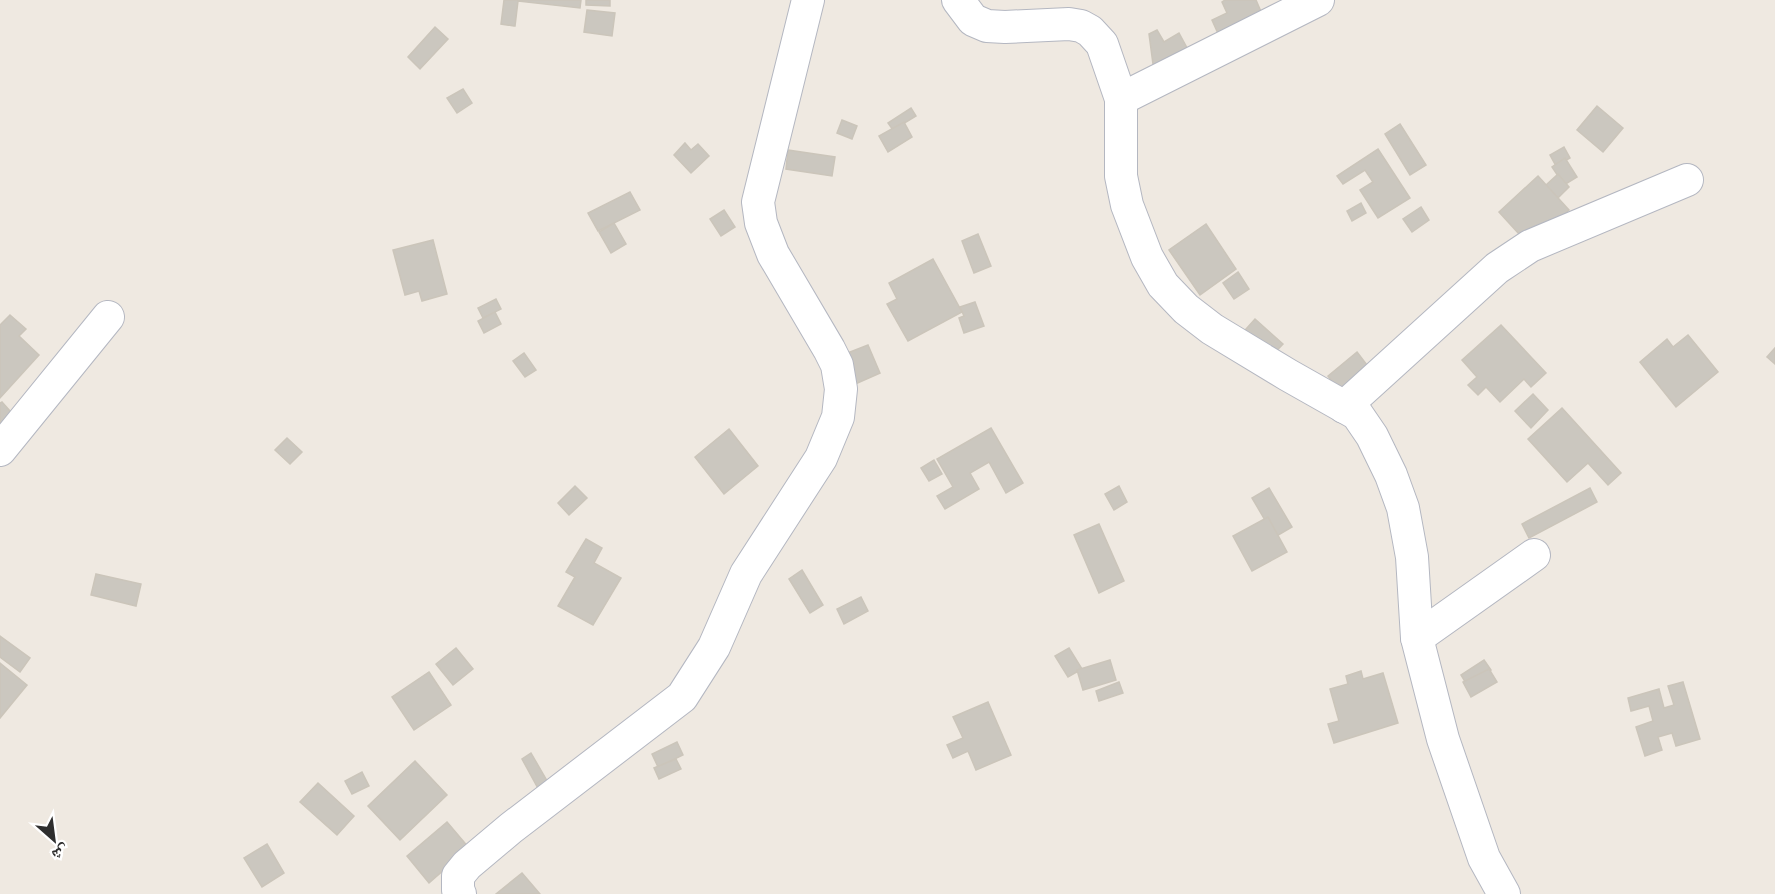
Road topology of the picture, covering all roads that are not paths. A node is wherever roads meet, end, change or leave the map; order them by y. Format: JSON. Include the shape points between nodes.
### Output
{"nodes":[{"id":1,"x":808,"y":0,"type":"edge"},
{"id":2,"x":958,"y":0,"type":"edge"},
{"id":3,"x":1318,"y":0,"type":"edge"},
{"id":4,"x":1121,"y":99,"type":"junction"},
{"id":5,"x":1687,"y":180,"type":"dead end"},
{"id":6,"x":108,"y":317,"type":"dead end"},
{"id":7,"x":1344,"y":407,"type":"junction"},
{"id":8,"x":0,"y":450,"type":"edge"},
{"id":9,"x":1534,"y":555,"type":"dead end"},
{"id":10,"x":1417,"y":638,"type":"junction"},
{"id":11,"x":460,"y":894,"type":"edge"},
{"id":12,"x":1504,"y":894,"type":"edge"}],
"edges":[{"from":1,"to":11,"type":"street","via":[[758,202],[773,254],[837,366],[841,389],[838,417],[822,458],[746,574],[714,647],[682,697],[467,865],[458,876]]},
{"from":2,"to":4,"type":"street","via":[[973,20],[987,26],[1069,24],[1090,31],[1102,44]]},
{"from":3,"to":4,"type":"street"},
{"from":4,"to":7,"type":"street","via":[[1121,176],[1127,205],[1147,257],[1163,285],[1212,329]]},
{"from":5,"to":7,"type":"street","via":[[1522,251],[1463,297]]},
{"from":6,"to":8,"type":"street"},
{"from":7,"to":10,"type":"street","via":[[1357,414],[1372,436],[1403,508],[1412,557]]},
{"from":9,"to":10,"type":"street"},
{"from":10,"to":12,"type":"street","via":[[1443,739],[1484,858]]}]}
